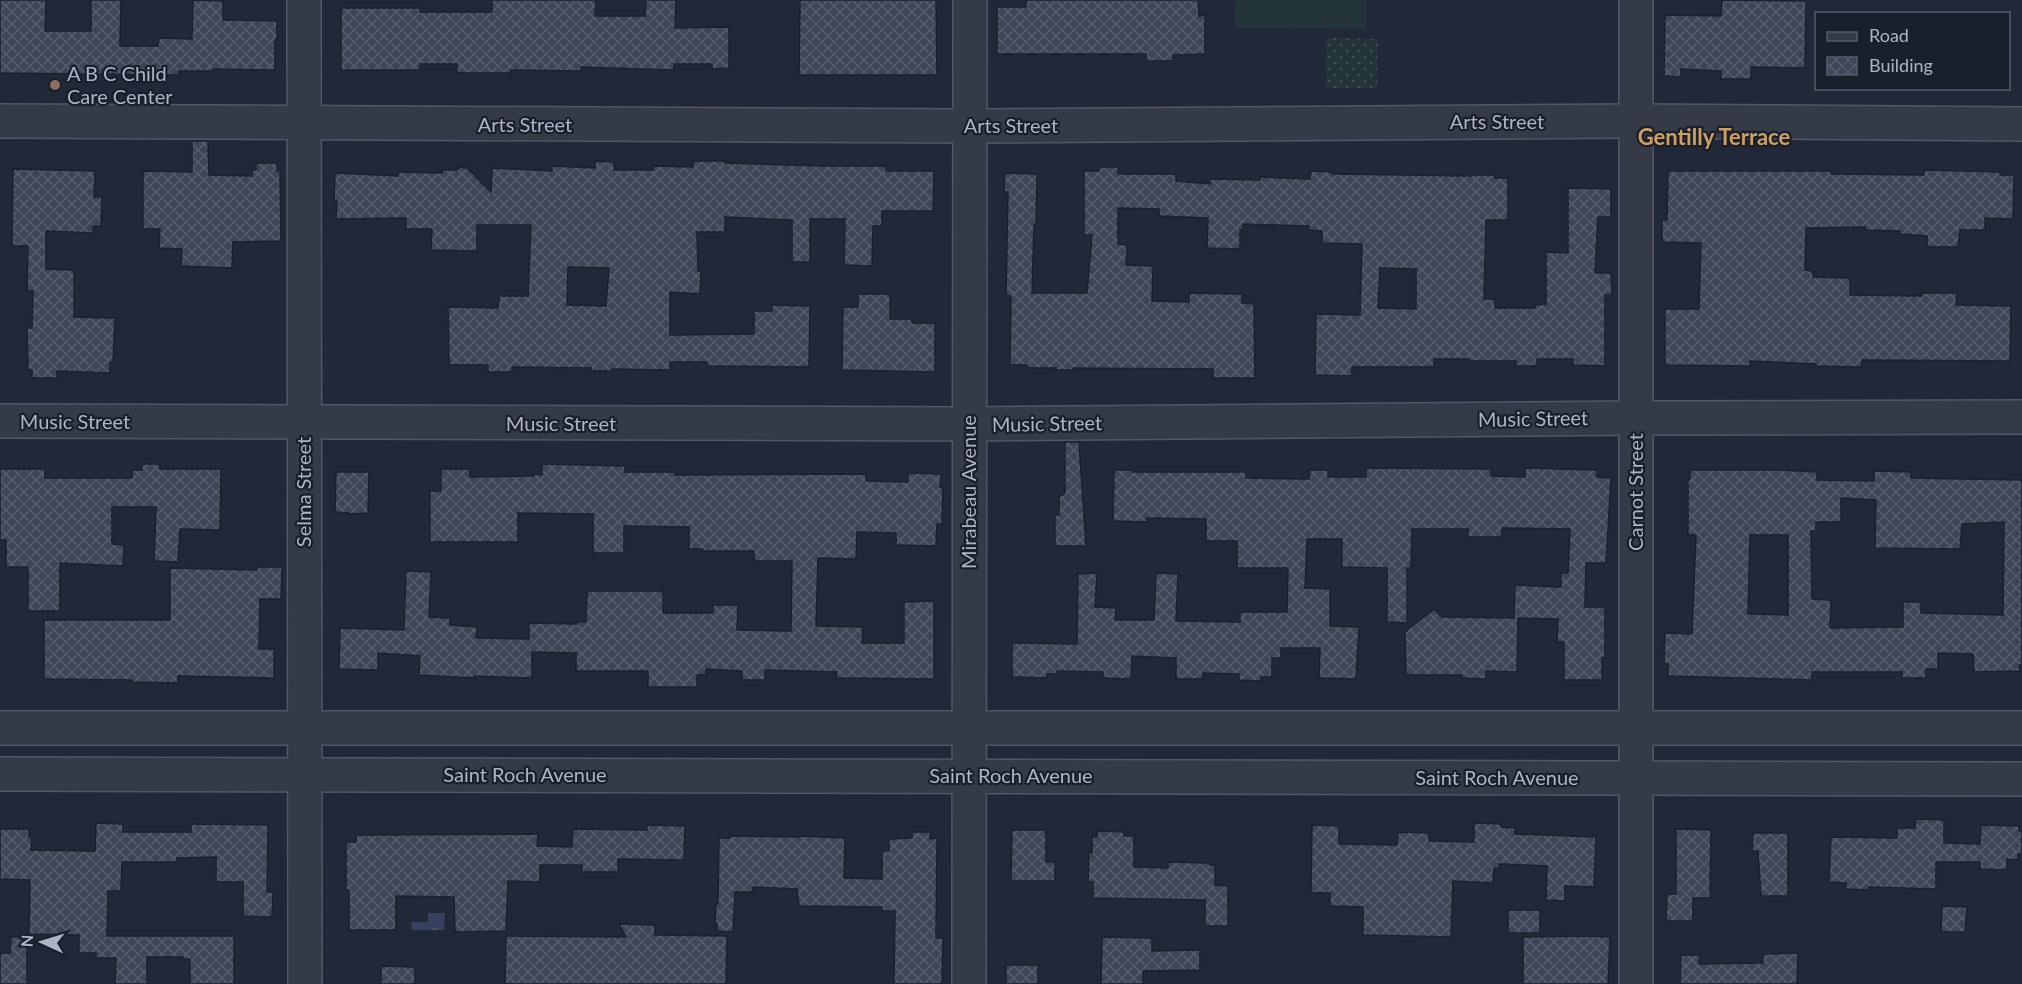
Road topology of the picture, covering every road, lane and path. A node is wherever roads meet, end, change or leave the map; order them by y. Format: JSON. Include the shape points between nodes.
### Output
{"nodes":[{"id":1,"x":304,"y":0,"type":"edge"},
{"id":2,"x":970,"y":0,"type":"edge"},
{"id":3,"x":1636,"y":0,"type":"edge"},
{"id":4,"x":0,"y":121,"type":"edge"},
{"id":5,"x":1636,"y":121,"type":"junction"},
{"id":6,"x":304,"y":124,"type":"junction"},
{"id":7,"x":2022,"y":124,"type":"edge"},
{"id":8,"x":971,"y":126,"type":"junction"},
{"id":9,"x":2022,"y":417,"type":"edge"},
{"id":10,"x":1636,"y":418,"type":"junction"},
{"id":11,"x":0,"y":421,"type":"edge"},
{"id":12,"x":304,"y":423,"type":"junction"},
{"id":13,"x":969,"y":424,"type":"junction"},
{"id":14,"x":0,"y":728,"type":"edge"},
{"id":15,"x":305,"y":728,"type":"junction"},
{"id":16,"x":969,"y":728,"type":"junction"},
{"id":17,"x":1636,"y":728,"type":"junction"},
{"id":18,"x":2022,"y":728,"type":"edge"},
{"id":19,"x":0,"y":774,"type":"edge"},
{"id":20,"x":305,"y":775,"type":"junction"},
{"id":21,"x":969,"y":776,"type":"junction"},
{"id":22,"x":1636,"y":778,"type":"junction"},
{"id":23,"x":2022,"y":779,"type":"edge"},
{"id":24,"x":305,"y":984,"type":"edge"},
{"id":25,"x":969,"y":984,"type":"edge"},
{"id":26,"x":1636,"y":984,"type":"edge"}],
"edges":[{"from":1,"to":6,"type":"street","name":"Selma Street"},
{"from":2,"to":8,"type":"street","name":"Mirabeau Avenue"},
{"from":3,"to":5,"type":"street","name":"Carnot Street"},
{"from":4,"to":6,"type":"street","name":"Arts Street"},
{"from":5,"to":7,"type":"street","name":"Arts Street"},
{"from":5,"to":8,"type":"street","name":"Arts Street"},
{"from":5,"to":10,"type":"street","name":"Carnot Street"},
{"from":6,"to":8,"type":"street","name":"Arts Street"},
{"from":6,"to":12,"type":"street","name":"Selma Street"},
{"from":8,"to":13,"type":"street","name":"Mirabeau Avenue"},
{"from":9,"to":10,"type":"street","name":"Music Street"},
{"from":10,"to":13,"type":"street","name":"Music Street"},
{"from":10,"to":17,"type":"street","name":"Carnot Street"},
{"from":11,"to":12,"type":"street","name":"Music Street"},
{"from":12,"to":13,"type":"street","name":"Music Street"},
{"from":12,"to":15,"type":"street","name":"Selma Street"},
{"from":13,"to":16,"type":"street","name":"Mirabeau Avenue"},
{"from":14,"to":15,"type":"street"},
{"from":15,"to":16,"type":"street"},
{"from":15,"to":20,"type":"street","name":"Selma Street"},
{"from":16,"to":17,"type":"street"},
{"from":16,"to":21,"type":"street","name":"Mirabeau Avenue"},
{"from":17,"to":18,"type":"street"},
{"from":17,"to":22,"type":"street","name":"Carnot Street"},
{"from":19,"to":20,"type":"street","name":"Saint Roch Avenue"},
{"from":20,"to":21,"type":"street","name":"Saint Roch Avenue"},
{"from":20,"to":24,"type":"street","name":"Selma Street"},
{"from":21,"to":22,"type":"street","name":"Saint Roch Avenue"},
{"from":21,"to":25,"type":"street","name":"Mirabeau Avenue"},
{"from":22,"to":23,"type":"street","name":"Saint Roch Avenue"},
{"from":22,"to":26,"type":"street","name":"Carnot Street"}]}
